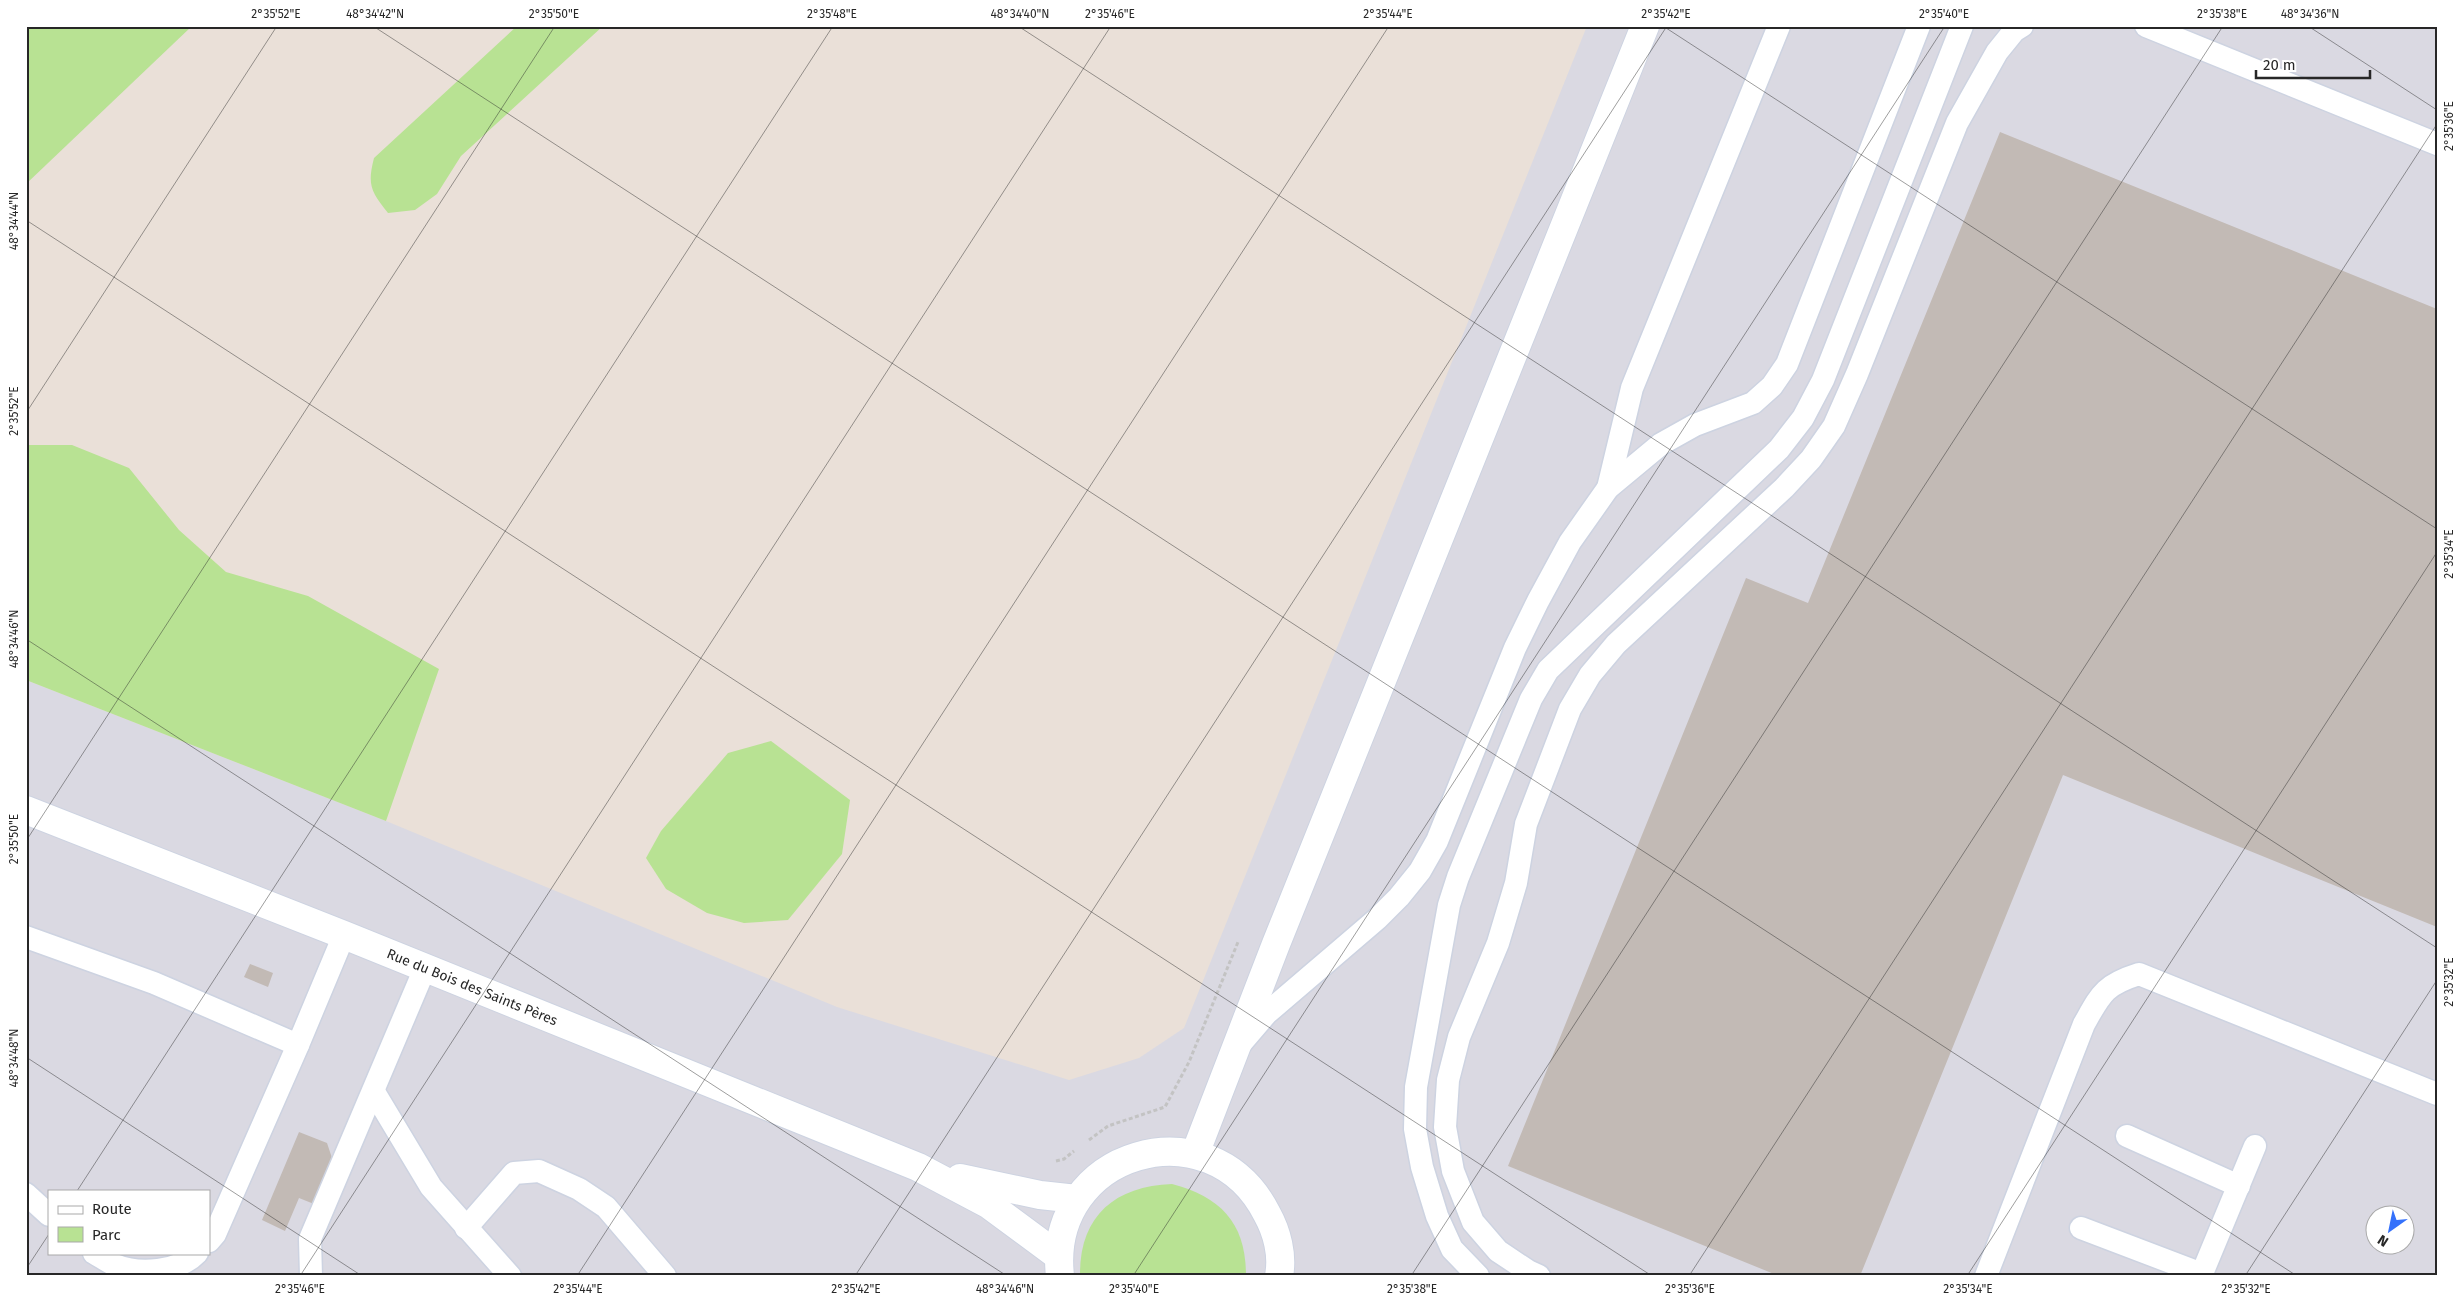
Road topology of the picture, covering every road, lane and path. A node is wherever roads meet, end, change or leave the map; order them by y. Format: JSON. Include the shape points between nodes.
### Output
{"nodes":[{"id":1,"x":1645,"y":26,"type":"edge"},
{"id":2,"x":1779,"y":26,"type":"edge"},
{"id":3,"x":1919,"y":26,"type":"edge"},
{"id":4,"x":1962,"y":26,"type":"edge"},
{"id":5,"x":2022,"y":26,"type":"edge"},
{"id":6,"x":2146,"y":26,"type":"edge"},
{"id":7,"x":2437,"y":144,"type":"edge"},
{"id":8,"x":1608,"y":488,"type":"junction"},
{"id":9,"x":26,"y":810,"type":"edge"},
{"id":10,"x":1242,"y":932,"type":"dead end"},
{"id":11,"x":344,"y":936,"type":"junction"},
{"id":12,"x":26,"y":937,"type":"edge"},
{"id":13,"x":425,"y":968,"type":"junction"},
{"id":14,"x":298,"y":1045,"type":"junction"},
{"id":15,"x":1234,"y":1053,"type":"junction"},
{"id":16,"x":374,"y":1092,"type":"junction"},
{"id":17,"x":2437,"y":1094,"type":"edge"},
{"id":18,"x":2127,"y":1136,"type":"dead end"},
{"id":19,"x":1086,"y":1142,"type":"dead end"},
{"id":20,"x":2255,"y":1146,"type":"dead end"},
{"id":21,"x":1079,"y":1148,"type":"dead end"},
{"id":22,"x":1196,"y":1154,"type":"junction"},
{"id":23,"x":1047,"y":1164,"type":"dead end"},
{"id":24,"x":918,"y":1167,"type":"junction"},
{"id":25,"x":2239,"y":1186,"type":"junction"},
{"id":26,"x":26,"y":1194,"type":"edge"},
{"id":27,"x":1077,"y":1199,"type":"junction"},
{"id":28,"x":48,"y":1214,"type":"edge"},
{"id":29,"x":466,"y":1228,"type":"junction"},
{"id":30,"x":2081,"y":1228,"type":"dead end"},
{"id":31,"x":210,"y":1240,"type":"edge"},
{"id":32,"x":96,"y":1254,"type":"edge"},
{"id":33,"x":196,"y":1254,"type":"edge"},
{"id":34,"x":1058,"y":1265,"type":"edge"},
{"id":35,"x":503,"y":1273,"type":"edge"},
{"id":36,"x":2202,"y":1275,"type":"edge"},
{"id":37,"x":311,"y":1276,"type":"edge"},
{"id":38,"x":665,"y":1276,"type":"edge"},
{"id":39,"x":1279,"y":1276,"type":"edge"},
{"id":40,"x":1478,"y":1276,"type":"edge"},
{"id":41,"x":1539,"y":1276,"type":"edge"},
{"id":42,"x":1986,"y":1276,"type":"edge"}],
"edges":[{"from":1,"to":15,"type":"street"},
{"from":2,"to":8,"type":"lane","via":[[1632,388]]},
{"from":3,"to":8,"type":"lane","via":[[1787,364],[1772,386],[1753,403],[1695,425],[1661,444]]},
{"from":4,"to":40,"type":"lane","via":[[1823,380],[1803,418],[1779,450],[1548,670],[1531,699],[1458,877],[1449,905],[1416,1087],[1415,1129],[1422,1167],[1437,1216],[1452,1249]]},
{"from":5,"to":41,"type":"lane","via":[[1997,52],[1957,123],[1834,426],[1811,459],[1784,488],[1616,644],[1590,675],[1570,709],[1526,824],[1516,883],[1498,943],[1459,1037],[1448,1080],[1446,1126],[1452,1171],[1473,1222],[1498,1251]]},
{"from":6,"to":7,"type":"lane"},
{"from":8,"to":15,"type":"lane","via":[[1570,542],[1534,609],[1437,841],[1420,871],[1377,919],[1266,1014]]},
{"from":9,"to":11,"type":"street","name":"Rue du Bois des Saints Pères"},
{"from":10,"to":19,"type":"path","via":[[1189,1062],[1165,1107],[1108,1126]]},
{"from":11,"to":13,"type":"street","name":"Rue du Bois des Saints Pères"},
{"from":11,"to":14,"type":"lane"},
{"from":12,"to":14,"type":"lane","via":[[154,983]]},
{"from":13,"to":16,"type":"lane"},
{"from":13,"to":24,"type":"street","name":"Rue du Bois des Saints Pères"},
{"from":14,"to":31,"type":"lane"},
{"from":15,"to":22,"type":"street"},
{"from":16,"to":29,"type":"lane","via":[[430,1187]]},
{"from":16,"to":37,"type":"lane","via":[[310,1239]]},
{"from":17,"to":42,"type":"lane","via":[[2139,974],[2119,980],[2103,991],[2084,1024]]},
{"from":18,"to":25,"type":"lane"},
{"from":20,"to":25,"type":"lane"},
{"from":21,"to":23,"type":"path","via":[[1064,1159]]},
{"from":22,"to":27,"type":"street","via":[[1162,1151],[1129,1158],[1100,1175]]},
{"from":22,"to":39,"type":"street","via":[[1230,1169],[1258,1196],[1276,1230]]},
{"from":24,"to":27,"type":"street","name":"Rue du Bois des Saints Pères","via":[[996,1187]]},
{"from":24,"to":34,"type":"street","name":"Rue du Bois des Saints Pères","via":[[988,1204]]},
{"from":25,"to":36,"type":"lane"},
{"from":26,"to":28,"type":"lane"},
{"from":27,"to":34,"type":"street","via":[[1063,1226]]},
{"from":29,"to":35,"type":"lane"},
{"from":29,"to":38,"type":"lane","via":[[514,1174],[540,1171],[579,1189],[606,1207]]},
{"from":30,"to":36,"type":"lane"},
{"from":32,"to":33,"type":"lane","via":[[116,1266],[141,1270],[167,1269],[190,1260]]}]}
